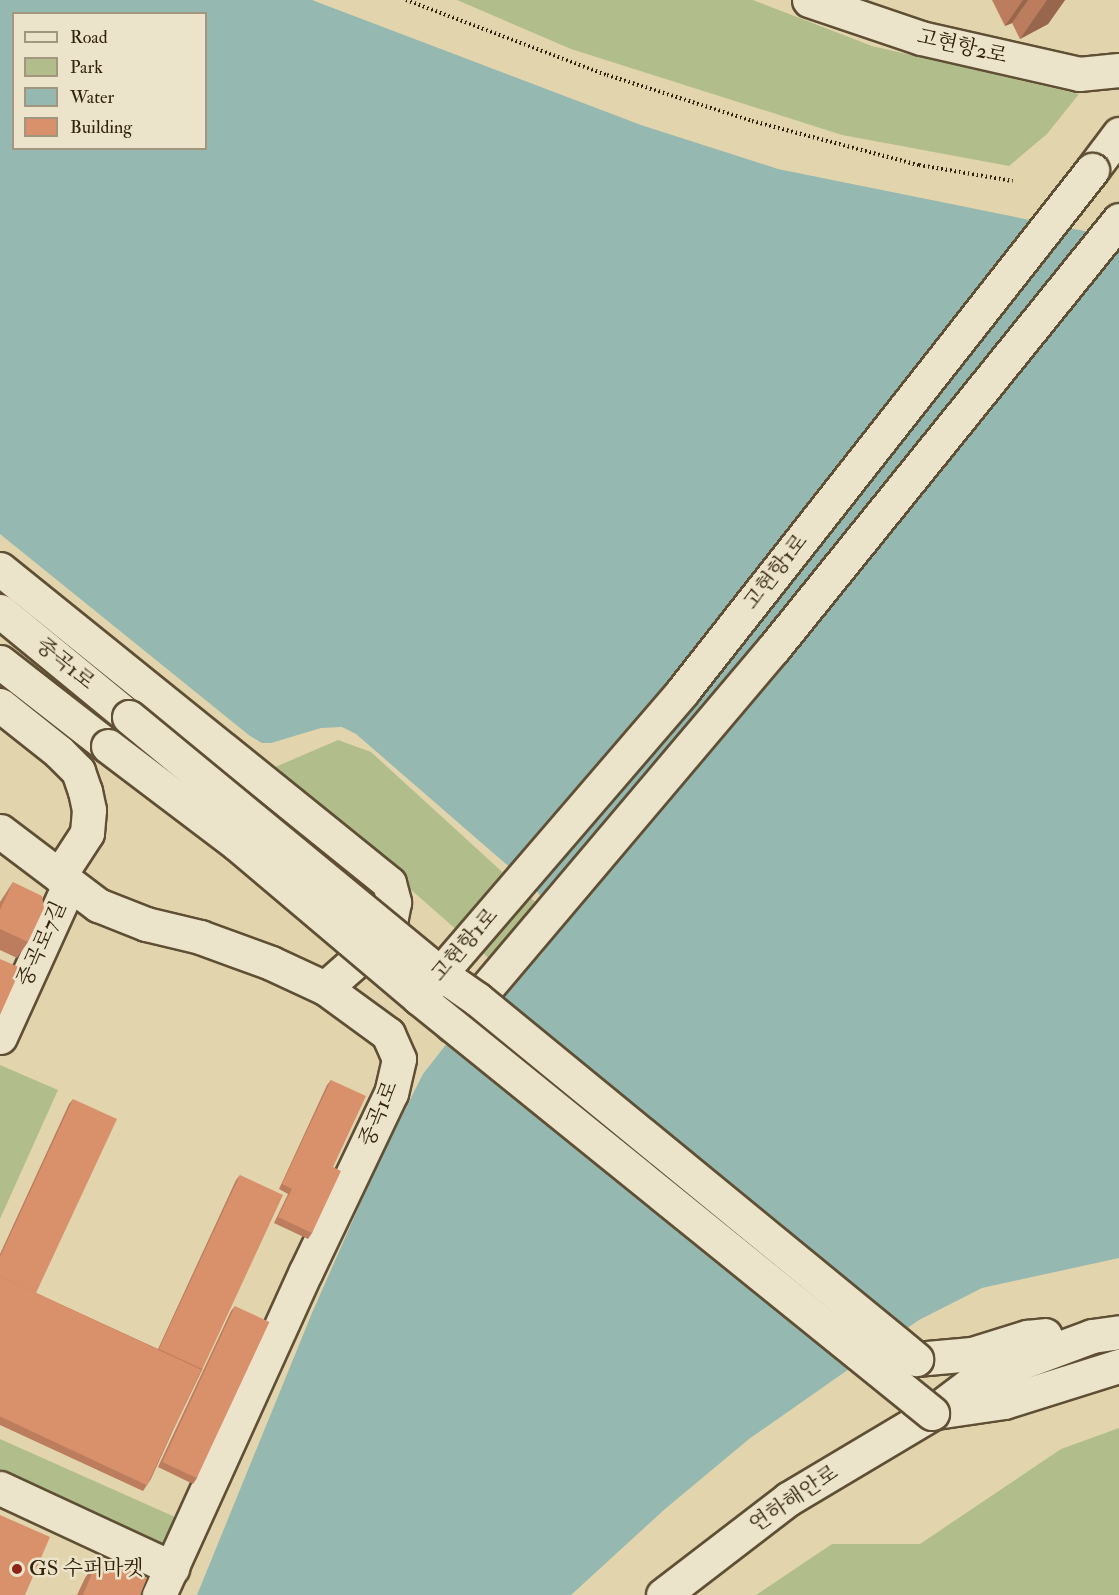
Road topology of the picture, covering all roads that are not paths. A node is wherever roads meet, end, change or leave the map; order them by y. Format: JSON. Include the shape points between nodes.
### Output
{"nodes":[{"id":1,"x":809,"y":0,"type":"edge"},
{"id":2,"x":1119,"y":70,"type":"edge"},
{"id":3,"x":1119,"y":134,"type":"edge"},
{"id":4,"x":1119,"y":220,"type":"edge"},
{"id":5,"x":0,"y":569,"type":"edge"},
{"id":6,"x":0,"y":611,"type":"edge"},
{"id":7,"x":0,"y":662,"type":"edge"},
{"id":8,"x":0,"y":705,"type":"edge"},
{"id":9,"x":0,"y":831,"type":"edge"},
{"id":10,"x":64,"y":880,"type":"junction"},
{"id":11,"x":441,"y":974,"type":"junction"},
{"id":12,"x":325,"y":988,"type":"junction"},
{"id":13,"x":419,"y":998,"type":"junction"},
{"id":14,"x":477,"y":999,"type":"junction"},
{"id":15,"x":452,"y":1025,"type":"junction"},
{"id":16,"x":0,"y":1037,"type":"edge"},
{"id":17,"x":1106,"y":1334,"type":"edge"},
{"id":18,"x":1119,"y":1366,"type":"edge"},
{"id":19,"x":932,"y":1413,"type":"junction"},
{"id":20,"x":0,"y":1488,"type":"edge"},
{"id":21,"x":166,"y":1581,"type":"edge"},
{"id":22,"x":663,"y":1595,"type":"edge"}],
"edges":[{"from":1,"to":2,"type":"street","name":"고현항2로","via":[[921,38],[1079,74]]},
{"from":3,"to":11,"type":"street","name":"고현항1로","bridge":true,"via":[[682,692]]},
{"from":4,"to":14,"type":"street","name":"고현항1로","via":[[773,649]]},
{"from":5,"to":12,"type":"street","via":[[389,883],[394,902],[391,918],[378,938]]},
{"from":6,"to":11,"type":"street","name":"중곡1로","bridge":true},
{"from":7,"to":13,"type":"street","name":"중곡1로","bridge":true,"via":[[237,844]]},
{"from":8,"to":10,"type":"street","name":"중곡로7길","via":[[78,771],[89,810],[87,833]]},
{"from":9,"to":10,"type":"street","name":"중곡1로"},
{"from":10,"to":12,"type":"street","name":"중곡1로","via":[[98,905],[271,963]]},
{"from":10,"to":16,"type":"street","name":"중곡로7길"},
{"from":11,"to":13,"type":"street","name":"고현항1로","bridge":true},
{"from":11,"to":14,"type":"street","name":"중곡1로","bridge":true},
{"from":12,"to":21,"type":"street","name":"중곡1로","via":[[388,1034],[399,1059],[390,1093]]},
{"from":13,"to":15,"type":"street","name":"중곡1로","bridge":true},
{"from":14,"to":15,"type":"street","name":"고현항1로"},
{"from":14,"to":17,"type":"street","name":"중곡1로","bridge":true,"via":[[916,1359],[972,1354],[1026,1337]]},
{"from":15,"to":19,"type":"street","name":"중곡1로","bridge":true},
{"from":17,"to":19,"type":"street","name":"연하해안로","via":[[977,1379]]},
{"from":18,"to":19,"type":"street","name":"연하해안로","via":[[1004,1402]]},
{"from":19,"to":22,"type":"street","name":"연하해안로","via":[[788,1499]]},
{"from":20,"to":21,"type":"street"}]}
